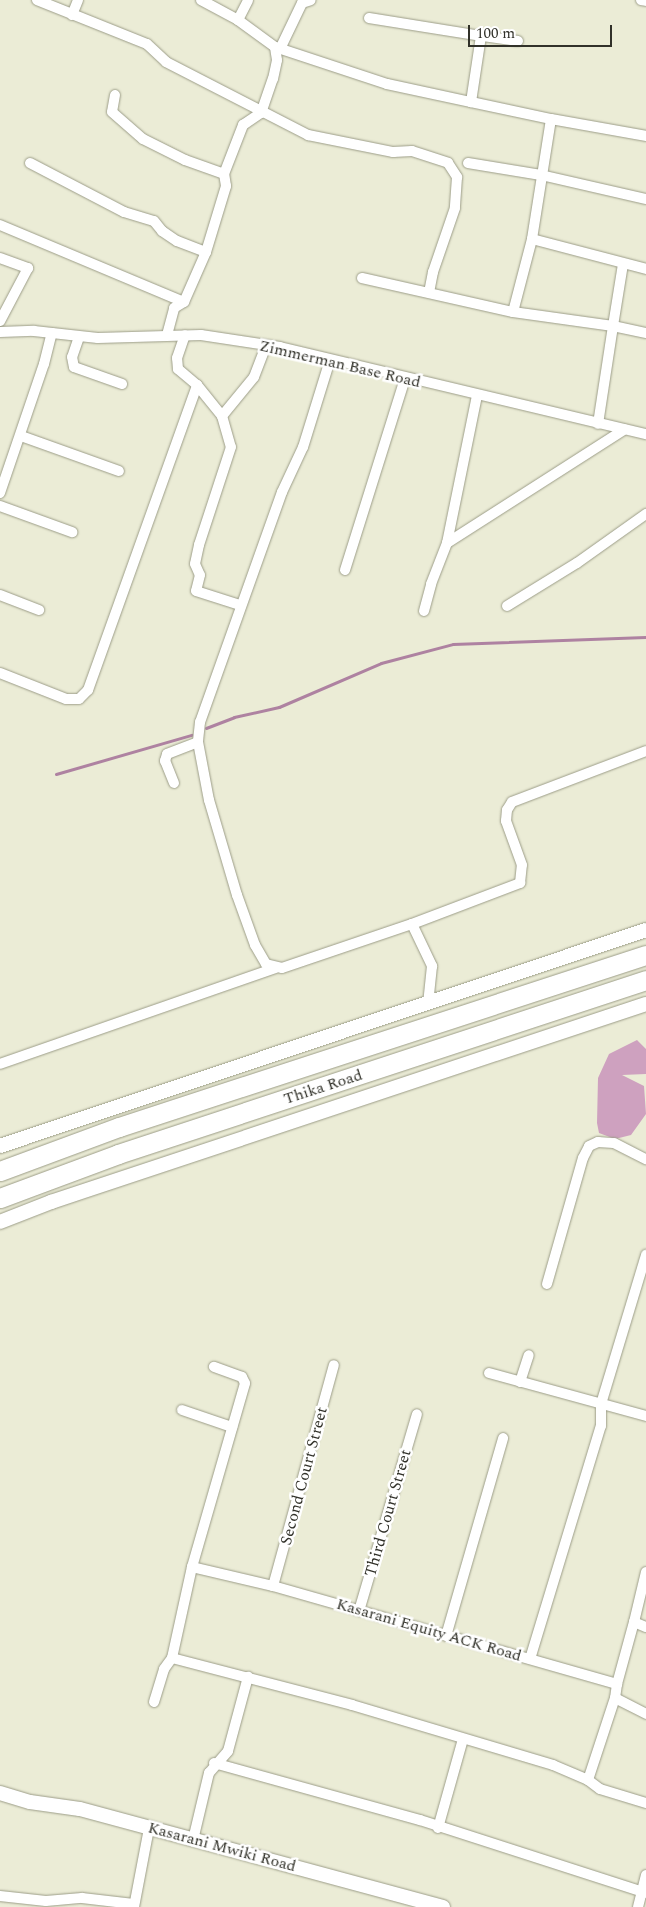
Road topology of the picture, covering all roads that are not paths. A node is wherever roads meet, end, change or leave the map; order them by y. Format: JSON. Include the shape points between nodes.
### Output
{"nodes":[{"id":1,"x":37,"y":0,"type":"edge"},
{"id":2,"x":78,"y":0,"type":"edge"},
{"id":3,"x":201,"y":0,"type":"edge"},
{"id":4,"x":248,"y":0,"type":"edge"},
{"id":5,"x":311,"y":0,"type":"edge"},
{"id":6,"x":641,"y":0,"type":"edge"},
{"id":7,"x":646,"y":1,"type":"edge"},
{"id":8,"x":72,"y":15,"type":"junction"},
{"id":9,"x":369,"y":18,"type":"dead end"},
{"id":10,"x":238,"y":20,"type":"junction"},
{"id":11,"x":481,"y":36,"type":"junction"},
{"id":12,"x":518,"y":41,"type":"dead end"},
{"id":13,"x":277,"y":48,"type":"junction"},
{"id":14,"x":115,"y":95,"type":"dead end"},
{"id":15,"x":471,"y":102,"type":"junction"},
{"id":16,"x":261,"y":113,"type":"junction"},
{"id":17,"x":551,"y":119,"type":"junction"},
{"id":18,"x":646,"y":136,"type":"edge"},
{"id":19,"x":30,"y":163,"type":"dead end"},
{"id":20,"x":468,"y":163,"type":"dead end"},
{"id":21,"x":224,"y":174,"type":"junction"},
{"id":22,"x":541,"y":174,"type":"junction"},
{"id":23,"x":646,"y":199,"type":"edge"},
{"id":24,"x":0,"y":225,"type":"edge"},
{"id":25,"x":532,"y":239,"type":"junction"},
{"id":26,"x":206,"y":252,"type":"junction"},
{"id":27,"x":0,"y":258,"type":"edge"},
{"id":28,"x":623,"y":264,"type":"junction"},
{"id":29,"x":646,"y":269,"type":"edge"},
{"id":30,"x":362,"y":278,"type":"dead end"},
{"id":31,"x":429,"y":293,"type":"junction"},
{"id":32,"x":184,"y":302,"type":"junction"},
{"id":33,"x":514,"y":312,"type":"junction"},
{"id":34,"x":0,"y":321,"type":"edge"},
{"id":35,"x":613,"y":326,"type":"junction"},
{"id":36,"x":0,"y":332,"type":"edge"},
{"id":37,"x":52,"y":333,"type":"junction"},
{"id":38,"x":646,"y":333,"type":"edge"},
{"id":39,"x":167,"y":335,"type":"junction"},
{"id":40,"x":185,"y":335,"type":"junction"},
{"id":41,"x":79,"y":337,"type":"junction"},
{"id":42,"x":266,"y":345,"type":"junction"},
{"id":43,"x":330,"y":360,"type":"junction"},
{"id":44,"x":405,"y":379,"type":"junction"},
{"id":45,"x":122,"y":384,"type":"dead end"},
{"id":46,"x":197,"y":385,"type":"junction"},
{"id":47,"x":477,"y":395,"type":"junction"},
{"id":48,"x":222,"y":416,"type":"junction"},
{"id":49,"x":598,"y":424,"type":"junction"},
{"id":50,"x":625,"y":429,"type":"junction"},
{"id":51,"x":646,"y":434,"type":"edge"},
{"id":52,"x":21,"y":436,"type":"junction"},
{"id":53,"x":119,"y":471,"type":"dead end"},
{"id":54,"x":4,"y":472,"type":"edge"},
{"id":55,"x":0,"y":493,"type":"edge"},
{"id":56,"x":0,"y":506,"type":"edge"},
{"id":57,"x":646,"y":514,"type":"edge"},
{"id":58,"x":72,"y":532,"type":"dead end"},
{"id":59,"x":447,"y":543,"type":"junction"},
{"id":60,"x":346,"y":570,"type":"dead end"},
{"id":61,"x":0,"y":595,"type":"edge"},
{"id":62,"x":240,"y":605,"type":"junction"},
{"id":63,"x":507,"y":606,"type":"dead end"},
{"id":64,"x":39,"y":610,"type":"dead end"},
{"id":65,"x":424,"y":611,"type":"dead end"},
{"id":66,"x":0,"y":672,"type":"edge"},
{"id":67,"x":198,"y":742,"type":"junction"},
{"id":68,"x":646,"y":751,"type":"edge"},
{"id":69,"x":174,"y":783,"type":"dead end"},
{"id":70,"x":412,"y":924,"type":"junction"},
{"id":71,"x":646,"y":930,"type":"edge"},
{"id":72,"x":646,"y":955,"type":"edge"},
{"id":73,"x":276,"y":968,"type":"junction"},
{"id":74,"x":646,"y":980,"type":"edge"},
{"id":75,"x":428,"y":1003,"type":"junction"},
{"id":76,"x":646,"y":1004,"type":"edge"},
{"id":77,"x":0,"y":1064,"type":"edge"},
{"id":78,"x":0,"y":1146,"type":"edge"},
{"id":79,"x":646,"y":1159,"type":"edge"},
{"id":80,"x":0,"y":1171,"type":"edge"},
{"id":81,"x":0,"y":1198,"type":"edge"},
{"id":82,"x":0,"y":1222,"type":"edge"},
{"id":83,"x":646,"y":1255,"type":"edge"},
{"id":84,"x":547,"y":1284,"type":"dead end"},
{"id":85,"x":529,"y":1355,"type":"dead end"},
{"id":86,"x":334,"y":1365,"type":"dead end"},
{"id":87,"x":214,"y":1368,"type":"dead end"},
{"id":88,"x":489,"y":1374,"type":"dead end"},
{"id":89,"x":520,"y":1382,"type":"junction"},
{"id":90,"x":601,"y":1404,"type":"junction"},
{"id":91,"x":182,"y":1410,"type":"dead end"},
{"id":92,"x":417,"y":1414,"type":"dead end"},
{"id":93,"x":646,"y":1416,"type":"edge"},
{"id":94,"x":232,"y":1427,"type":"junction"},
{"id":95,"x":503,"y":1438,"type":"dead end"},
{"id":96,"x":192,"y":1567,"type":"junction"},
{"id":97,"x":646,"y":1572,"type":"edge"},
{"id":98,"x":273,"y":1586,"type":"junction"},
{"id":99,"x":359,"y":1611,"type":"junction"},
{"id":100,"x":634,"y":1622,"type":"junction"},
{"id":101,"x":646,"y":1627,"type":"edge"},
{"id":102,"x":446,"y":1636,"type":"junction"},
{"id":103,"x":172,"y":1658,"type":"junction"},
{"id":104,"x":530,"y":1658,"type":"junction"},
{"id":105,"x":248,"y":1677,"type":"junction"},
{"id":106,"x":617,"y":1684,"type":"junction"},
{"id":107,"x":615,"y":1698,"type":"junction"},
{"id":108,"x":154,"y":1702,"type":"dead end"},
{"id":109,"x":646,"y":1714,"type":"edge"},
{"id":110,"x":463,"y":1739,"type":"junction"},
{"id":111,"x":214,"y":1763,"type":"junction"},
{"id":112,"x":588,"y":1780,"type":"junction"},
{"id":113,"x":0,"y":1793,"type":"edge"},
{"id":114,"x":646,"y":1803,"type":"edge"},
{"id":115,"x":148,"y":1828,"type":"junction"},
{"id":116,"x":438,"y":1828,"type":"junction"},
{"id":117,"x":193,"y":1840,"type":"junction"},
{"id":118,"x":646,"y":1875,"type":"edge"},
{"id":119,"x":644,"y":1892,"type":"edge"},
{"id":120,"x":0,"y":1896,"type":"edge"},
{"id":121,"x":66,"y":1904,"type":"edge"},
{"id":122,"x":134,"y":1905,"type":"edge"},
{"id":123,"x":443,"y":1907,"type":"edge"},
{"id":124,"x":638,"y":1907,"type":"edge"}],
"edges":[{"from":1,"to":8,"type":"street"},
{"from":2,"to":8,"type":"street"},
{"from":3,"to":10,"type":"street"},
{"from":4,"to":10,"type":"street"},
{"from":5,"to":13,"type":"street","via":[[302,3]]},
{"from":6,"to":7,"type":"street"},
{"from":8,"to":16,"type":"street","via":[[155,48],[166,62]]},
{"from":9,"to":11,"type":"street"},
{"from":10,"to":13,"type":"street"},
{"from":11,"to":12,"type":"street"},
{"from":11,"to":15,"type":"street"},
{"from":13,"to":15,"type":"street","via":[[387,84]]},
{"from":13,"to":16,"type":"street","via":[[278,60]]},
{"from":14,"to":21,"type":"street","via":[[112,112],[143,139],[185,160]]},
{"from":15,"to":17,"type":"street"},
{"from":16,"to":21,"type":"street","via":[[243,125]]},
{"from":16,"to":31,"type":"street","via":[[308,135],[394,152],[412,151],[448,162],[457,177],[455,208]]},
{"from":17,"to":18,"type":"street"},
{"from":17,"to":22,"type":"street"},
{"from":19,"to":26,"type":"street","via":[[124,212],[154,220],[162,231],[177,241]]},
{"from":20,"to":22,"type":"street"},
{"from":21,"to":26,"type":"street","via":[[226,186]]},
{"from":22,"to":23,"type":"street"},
{"from":22,"to":25,"type":"street"},
{"from":24,"to":32,"type":"street"},
{"from":25,"to":28,"type":"street"},
{"from":25,"to":33,"type":"street"},
{"from":26,"to":32,"type":"street"},
{"from":27,"to":34,"type":"street","via":[[28,268]]},
{"from":28,"to":29,"type":"street"},
{"from":28,"to":35,"type":"street"},
{"from":30,"to":31,"type":"street"},
{"from":31,"to":33,"type":"street"},
{"from":32,"to":39,"type":"street","via":[[174,308]]},
{"from":33,"to":35,"type":"street"},
{"from":35,"to":38,"type":"street"},
{"from":35,"to":49,"type":"street"},
{"from":36,"to":37,"type":"street","name":"Zimmerman Base Road"},
{"from":37,"to":41,"type":"street","name":"Zimmerman Base Road"},
{"from":37,"to":52,"type":"street"},
{"from":39,"to":40,"type":"street","name":"Zimmerman Base Road"},
{"from":39,"to":41,"type":"street","name":"Zimmerman Base Road"},
{"from":40,"to":42,"type":"street","name":"Zimmerman Base Road"},
{"from":40,"to":46,"type":"street","via":[[177,358],[178,369]]},
{"from":41,"to":45,"type":"street","via":[[72,357],[74,367]]},
{"from":42,"to":43,"type":"street","name":"Zimmerman Base Road"},
{"from":42,"to":48,"type":"street","via":[[254,377]]},
{"from":43,"to":44,"type":"street","name":"Zimmerman Base Road"},
{"from":43,"to":62,"type":"street","via":[[303,447],[282,492]]},
{"from":44,"to":47,"type":"street","name":"Zimmerman Base Road"},
{"from":44,"to":60,"type":"street"},
{"from":46,"to":48,"type":"street"},
{"from":46,"to":66,"type":"street","via":[[88,690],[79,699],[66,699]]},
{"from":47,"to":49,"type":"street","name":"Zimmerman Base Road"},
{"from":47,"to":59,"type":"street"},
{"from":48,"to":62,"type":"street","via":[[230,447],[199,545],[195,564],[200,574],[196,591]]},
{"from":49,"to":50,"type":"street","name":"Zimmerman Base Road"},
{"from":50,"to":51,"type":"street","name":"Zimmerman Base Road"},
{"from":50,"to":59,"type":"street"},
{"from":52,"to":53,"type":"street"},
{"from":52,"to":54,"type":"street"},
{"from":54,"to":55,"type":"street"},
{"from":56,"to":58,"type":"street"},
{"from":57,"to":63,"type":"street","via":[[578,563]]},
{"from":59,"to":65,"type":"street"},
{"from":61,"to":64,"type":"street"},
{"from":62,"to":67,"type":"street","via":[[200,722]]},
{"from":67,"to":69,"type":"street","via":[[167,754],[165,761]]},
{"from":67,"to":73,"type":"street","via":[[209,800],[237,895],[262,959]]},
{"from":68,"to":70,"type":"street","via":[[512,802],[506,821],[522,865],[520,883]]},
{"from":70,"to":73,"type":"street"},
{"from":70,"to":75,"type":"street","via":[[432,966]]},
{"from":71,"to":75,"type":"main road"},
{"from":72,"to":80,"type":"highway","name":"Thika Road","via":[[119,1127]]},
{"from":73,"to":77,"type":"street"},
{"from":74,"to":81,"type":"highway","name":"Thika Road","via":[[118,1154]]},
{"from":75,"to":78,"type":"main road"},
{"from":76,"to":82,"type":"main road","name":"Thika Road","via":[[78,1193]]},
{"from":79,"to":84,"type":"street","via":[[614,1143],[598,1142],[590,1146],[583,1158]]},
{"from":83,"to":90,"type":"street"},
{"from":85,"to":89,"type":"street"},
{"from":86,"to":98,"type":"street","name":"Second Court Street"},
{"from":87,"to":94,"type":"street","via":[[244,1380]]},
{"from":88,"to":89,"type":"street"},
{"from":89,"to":90,"type":"street"},
{"from":90,"to":93,"type":"street"},
{"from":90,"to":104,"type":"street","via":[[601,1426]]},
{"from":91,"to":94,"type":"street"},
{"from":92,"to":99,"type":"street","name":"Third Court Street"},
{"from":94,"to":96,"type":"street"},
{"from":95,"to":102,"type":"street"},
{"from":96,"to":98,"type":"street","name":"Kasarani Equity ACK Road"},
{"from":96,"to":103,"type":"street"},
{"from":97,"to":100,"type":"street"},
{"from":98,"to":99,"type":"street","name":"Kasarani Equity ACK Road"},
{"from":99,"to":102,"type":"street","name":"Kasarani Equity ACK Road"},
{"from":100,"to":101,"type":"street"},
{"from":100,"to":106,"type":"street"},
{"from":102,"to":104,"type":"street","name":"Kasarani Equity ACK Road"},
{"from":103,"to":105,"type":"street"},
{"from":103,"to":108,"type":"street","via":[[164,1669]]},
{"from":104,"to":106,"type":"street","name":"Kasarani Equity ACK Road"},
{"from":105,"to":110,"type":"street"},
{"from":105,"to":111,"type":"street","via":[[228,1751]]},
{"from":106,"to":107,"type":"street"},
{"from":107,"to":109,"type":"street"},
{"from":107,"to":112,"type":"street"},
{"from":110,"to":112,"type":"street","via":[[553,1765]]},
{"from":110,"to":116,"type":"street"},
{"from":111,"to":116,"type":"street","via":[[420,1820]]},
{"from":111,"to":117,"type":"street"},
{"from":112,"to":114,"type":"street","via":[[600,1789]]},
{"from":113,"to":115,"type":"main road","name":"Kasarani Mwiki Road","via":[[30,1802],[80,1809]]},
{"from":115,"to":117,"type":"main road","name":"Kasarani Mwiki Road"},
{"from":115,"to":122,"type":"street"},
{"from":116,"to":119,"type":"street"},
{"from":117,"to":123,"type":"main road","name":"Kasarani Mwiki Road"},
{"from":118,"to":119,"type":"street"},
{"from":119,"to":124,"type":"street"},
{"from":120,"to":121,"type":"street"},
{"from":121,"to":122,"type":"street","via":[[82,1898]]}]}
